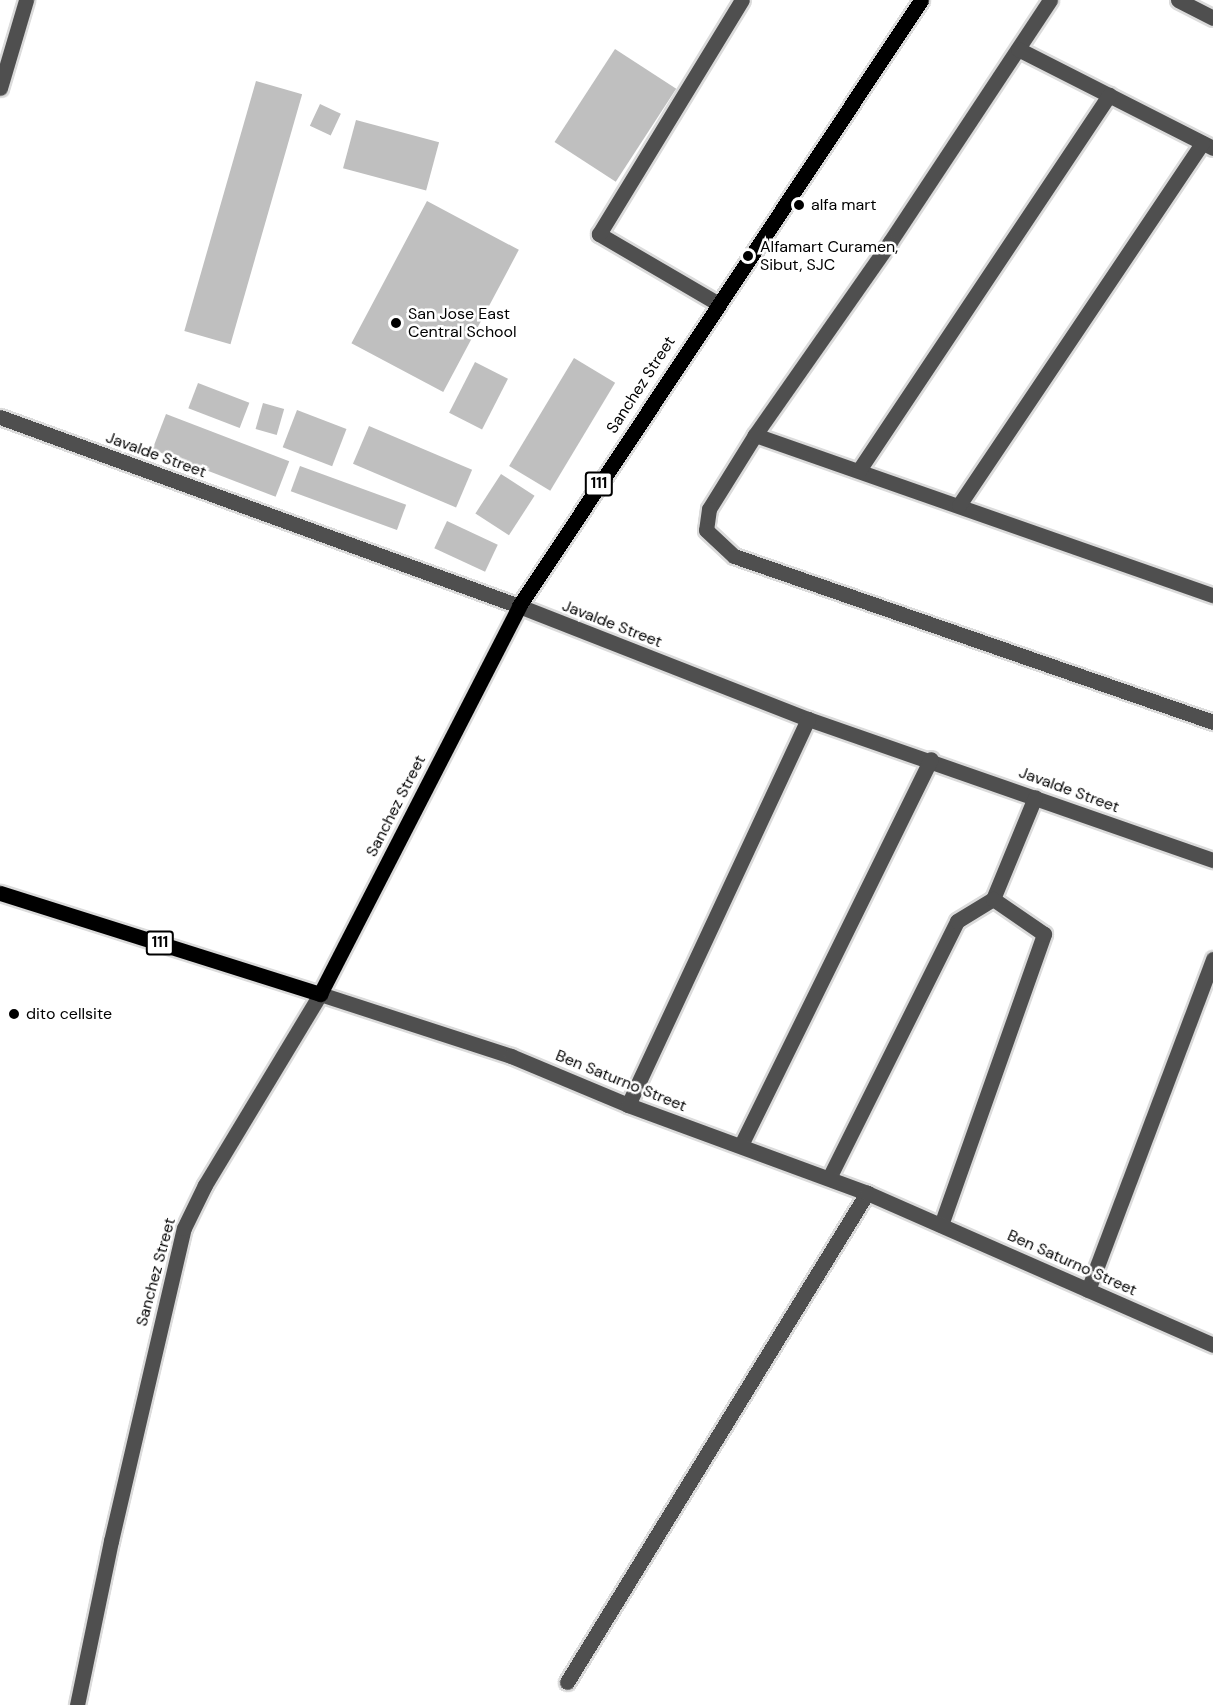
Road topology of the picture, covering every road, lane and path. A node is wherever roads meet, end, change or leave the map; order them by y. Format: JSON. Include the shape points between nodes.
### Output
{"nodes":[{"id":1,"x":26,"y":0,"type":"edge"},
{"id":2,"x":742,"y":0,"type":"edge"},
{"id":3,"x":921,"y":0,"type":"edge"},
{"id":4,"x":1050,"y":0,"type":"edge"},
{"id":5,"x":1178,"y":0,"type":"edge"},
{"id":6,"x":1213,"y":18,"type":"edge"},
{"id":7,"x":1018,"y":49,"type":"junction"},
{"id":8,"x":0,"y":88,"type":"edge"},
{"id":9,"x":1109,"y":95,"type":"junction"},
{"id":10,"x":1208,"y":145,"type":"edge"},
{"id":11,"x":717,"y":303,"type":"junction"},
{"id":12,"x":0,"y":417,"type":"edge"},
{"id":13,"x":755,"y":435,"type":"junction"},
{"id":14,"x":860,"y":470,"type":"junction"},
{"id":15,"x":959,"y":506,"type":"junction"},
{"id":16,"x":1213,"y":595,"type":"edge"},
{"id":17,"x":519,"y":606,"type":"junction"},
{"id":18,"x":808,"y":719,"type":"junction"},
{"id":19,"x":1213,"y":722,"type":"edge"},
{"id":20,"x":931,"y":759,"type":"junction"},
{"id":21,"x":1035,"y":797,"type":"junction"},
{"id":22,"x":1213,"y":860,"type":"edge"},
{"id":23,"x":0,"y":893,"type":"edge"},
{"id":24,"x":993,"y":899,"type":"junction"},
{"id":25,"x":1213,"y":959,"type":"edge"},
{"id":26,"x":320,"y":994,"type":"junction"},
{"id":27,"x":628,"y":1105,"type":"junction"},
{"id":28,"x":741,"y":1145,"type":"junction"},
{"id":29,"x":829,"y":1178,"type":"junction"},
{"id":30,"x":867,"y":1192,"type":"junction"},
{"id":31,"x":941,"y":1225,"type":"junction"},
{"id":32,"x":1088,"y":1290,"type":"junction"},
{"id":33,"x":1213,"y":1345,"type":"edge"},
{"id":34,"x":567,"y":1682,"type":"dead end"},
{"id":35,"x":77,"y":1705,"type":"edge"}],
"edges":[{"from":1,"to":8,"type":"street"},
{"from":2,"to":11,"type":"street","via":[[599,234]]},
{"from":3,"to":11,"type":"main road","name":"Sanchez Street","number":"111"},
{"from":4,"to":7,"type":"street"},
{"from":5,"to":6,"type":"street"},
{"from":7,"to":9,"type":"street"},
{"from":7,"to":13,"type":"street"},
{"from":9,"to":10,"type":"street"},
{"from":9,"to":14,"type":"street"},
{"from":10,"to":15,"type":"street"},
{"from":11,"to":17,"type":"main road","name":"Sanchez Street","number":"111"},
{"from":12,"to":17,"type":"street","name":"Javalde Street"},
{"from":13,"to":14,"type":"street"},
{"from":13,"to":19,"type":"street","via":[[709,509],[706,530],[734,556]]},
{"from":14,"to":15,"type":"street"},
{"from":15,"to":16,"type":"street"},
{"from":17,"to":18,"type":"street","name":"Javalde Street"},
{"from":17,"to":26,"type":"main road","name":"Sanchez Street","number":"111"},
{"from":18,"to":20,"type":"street","name":"Javalde Street"},
{"from":18,"to":27,"type":"street"},
{"from":20,"to":21,"type":"street","name":"Javalde Street"},
{"from":20,"to":28,"type":"street"},
{"from":21,"to":22,"type":"street","name":"Javalde Street"},
{"from":21,"to":24,"type":"street"},
{"from":23,"to":26,"type":"main road","name":"Ben Saturno Street","number":"111"},
{"from":24,"to":29,"type":"street","via":[[957,921]]},
{"from":24,"to":31,"type":"street","via":[[1044,934]]},
{"from":25,"to":32,"type":"street"},
{"from":26,"to":27,"type":"street","name":"Ben Saturno Street","via":[[512,1056]]},
{"from":26,"to":35,"type":"street","name":"Sanchez Street","via":[[183,1228]]},
{"from":27,"to":28,"type":"street","name":"Ben Saturno Street"},
{"from":28,"to":29,"type":"street","name":"Ben Saturno Street"},
{"from":29,"to":30,"type":"street","name":"Ben Saturno Street"},
{"from":30,"to":31,"type":"street","name":"Ben Saturno Street"},
{"from":30,"to":34,"type":"street"},
{"from":31,"to":32,"type":"street","name":"Ben Saturno Street"},
{"from":32,"to":33,"type":"street","name":"Ben Saturno Street"}]}
